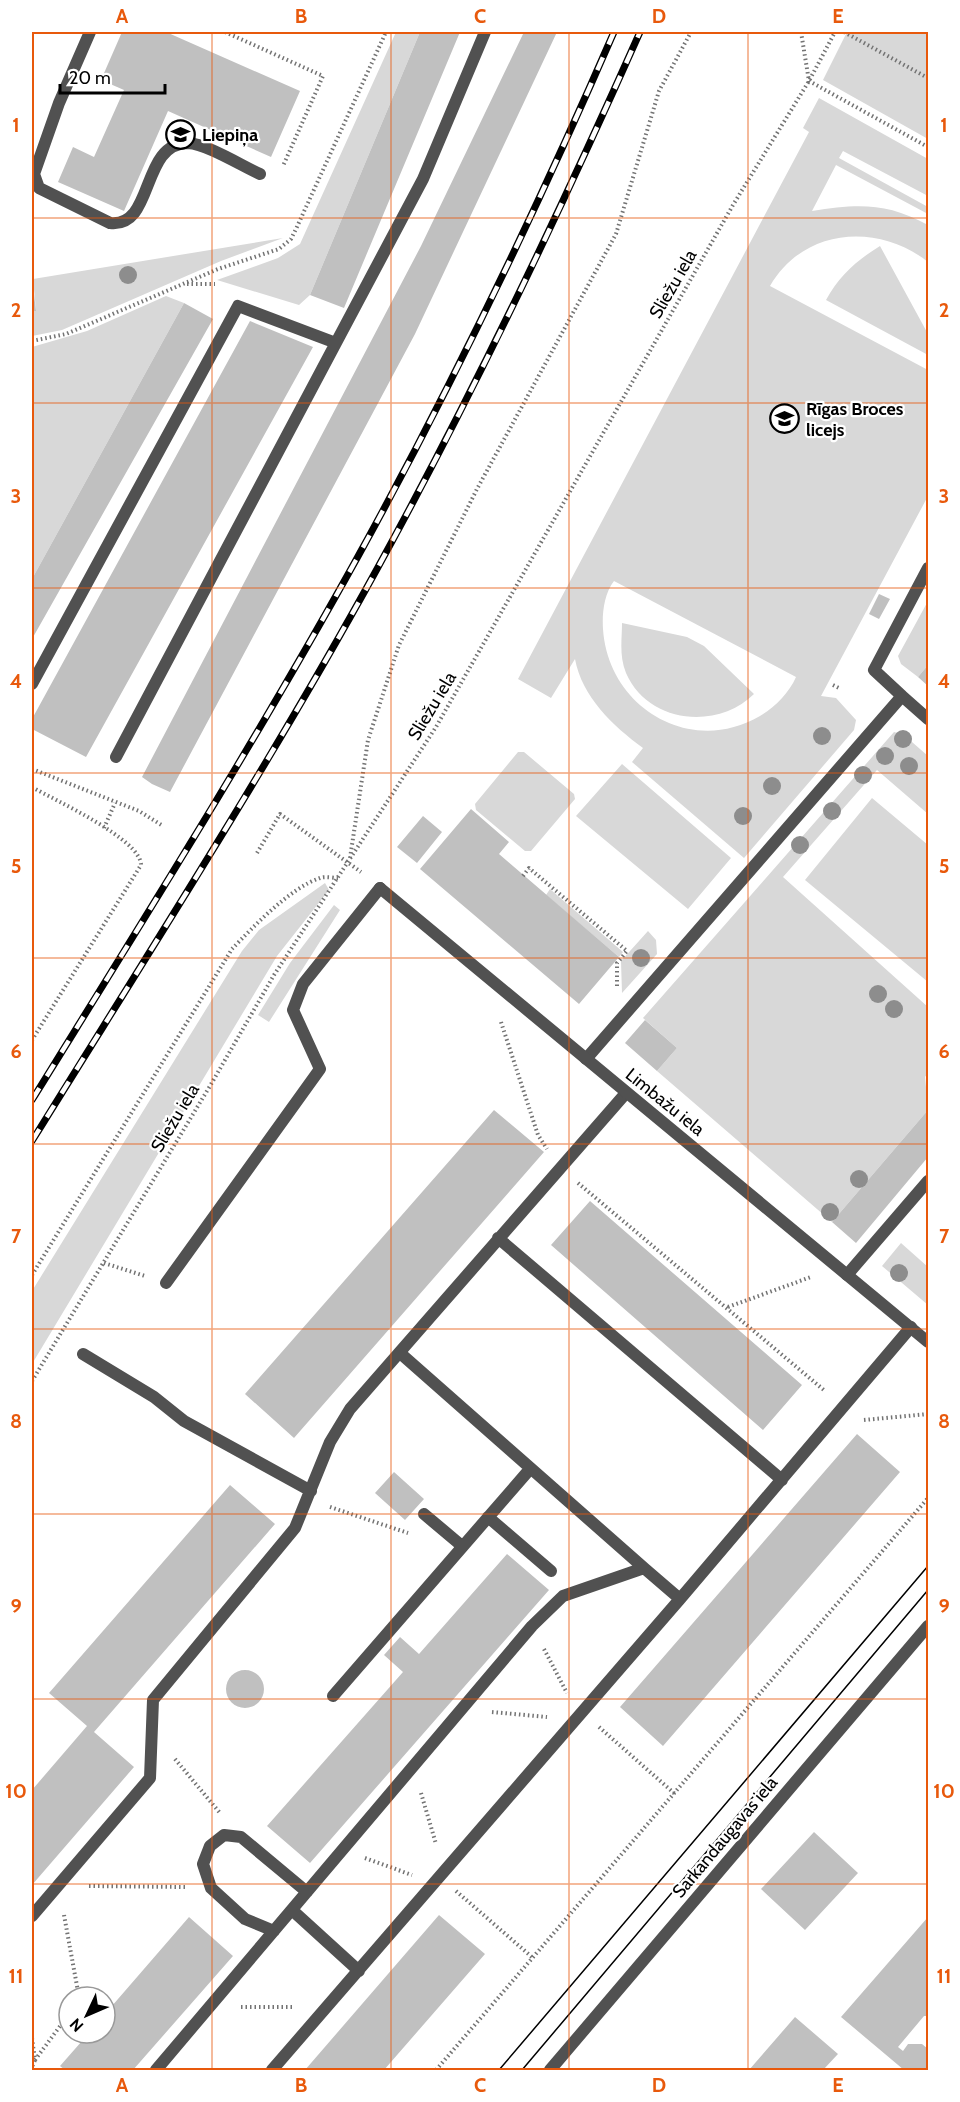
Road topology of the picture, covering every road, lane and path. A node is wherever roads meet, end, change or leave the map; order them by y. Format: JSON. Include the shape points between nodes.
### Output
{"nodes":[{"id":1,"x":90,"y":32,"type":"edge"},
{"id":2,"x":225,"y":32,"type":"edge"},
{"id":3,"x":386,"y":32,"type":"edge"},
{"id":4,"x":485,"y":32,"type":"edge"},
{"id":5,"x":691,"y":32,"type":"edge"},
{"id":6,"x":801,"y":32,"type":"edge"},
{"id":7,"x":835,"y":32,"type":"edge"},
{"id":8,"x":844,"y":32,"type":"edge"},
{"id":9,"x":928,"y":78,"type":"edge"},
{"id":10,"x":809,"y":81,"type":"junction"},
{"id":11,"x":928,"y":147,"type":"edge"},
{"id":12,"x":260,"y":174,"type":"joint"},
{"id":13,"x":184,"y":284,"type":"junction"},
{"id":14,"x":215,"y":284,"type":"dead end"},
{"id":15,"x":32,"y":341,"type":"edge"},
{"id":16,"x":336,"y":344,"type":"junction"},
{"id":17,"x":928,"y":568,"type":"edge"},
{"id":18,"x":32,"y":684,"type":"edge"},
{"id":19,"x":833,"y":685,"type":"dead end"},
{"id":20,"x":841,"y":689,"type":"dead end"},
{"id":21,"x":902,"y":696,"type":"junction"},
{"id":22,"x":928,"y":719,"type":"edge"},
{"id":23,"x":116,"y":757,"type":"dead end"},
{"id":24,"x":32,"y":769,"type":"edge"},
{"id":25,"x":32,"y":788,"type":"edge"},
{"id":26,"x":115,"y":803,"type":"junction"},
{"id":27,"x":163,"y":826,"type":"dead end"},
{"id":28,"x":104,"y":828,"type":"junction"},
{"id":29,"x":257,"y":853,"type":"dead end"},
{"id":30,"x":349,"y":862,"type":"junction"},
{"id":31,"x":523,"y":876,"type":"dead end"},
{"id":32,"x":338,"y":878,"type":"junction"},
{"id":33,"x":380,"y":888,"type":"junction"},
{"id":34,"x":510,"y":998,"type":"junction"},
{"id":35,"x":630,"y":1006,"type":"junction"},
{"id":36,"x":32,"y":1040,"type":"edge"},
{"id":37,"x":586,"y":1059,"type":"junction"},
{"id":38,"x":626,"y":1093,"type":"junction"},
{"id":39,"x":559,"y":1167,"type":"junction"},
{"id":40,"x":928,"y":1181,"type":"edge"},
{"id":41,"x":498,"y":1238,"type":"junction"},
{"id":42,"x":104,"y":1263,"type":"junction"},
{"id":43,"x":32,"y":1275,"type":"edge"},
{"id":44,"x":847,"y":1275,"type":"junction"},
{"id":45,"x":812,"y":1277,"type":"dead end"},
{"id":46,"x":166,"y":1283,"type":"joint"},
{"id":47,"x":727,"y":1307,"type":"junction"},
{"id":48,"x":911,"y":1328,"type":"junction"},
{"id":49,"x":928,"y":1342,"type":"edge"},
{"id":50,"x":400,"y":1353,"type":"junction"},
{"id":51,"x":83,"y":1354,"type":"dead end"},
{"id":52,"x":32,"y":1381,"type":"edge"},
{"id":53,"x":844,"y":1407,"type":"junction"},
{"id":54,"x":928,"y":1414,"type":"edge"},
{"id":55,"x":829,"y":1424,"type":"junction"},
{"id":56,"x":530,"y":1469,"type":"junction"},
{"id":57,"x":782,"y":1480,"type":"junction"},
{"id":58,"x":311,"y":1491,"type":"junction"},
{"id":59,"x":928,"y":1498,"type":"edge"},
{"id":60,"x":424,"y":1514,"type":"dead end"},
{"id":61,"x":488,"y":1517,"type":"junction"},
{"id":62,"x":417,"y":1535,"type":"dead end"},
{"id":63,"x":462,"y":1546,"type":"junction"},
{"id":64,"x":644,"y":1568,"type":"junction"},
{"id":65,"x":551,"y":1571,"type":"dead end"},
{"id":66,"x":680,"y":1599,"type":"junction"},
{"id":67,"x":532,"y":1626,"type":"junction"},
{"id":68,"x":928,"y":1626,"type":"edge"},
{"id":69,"x":333,"y":1696,"type":"dead end"},
{"id":70,"x":572,"y":1703,"type":"dead end"},
{"id":71,"x":461,"y":1709,"type":"junction"},
{"id":72,"x":583,"y":1712,"type":"junction"},
{"id":73,"x":548,"y":1717,"type":"dead end"},
{"id":74,"x":151,"y":1731,"type":"junction"},
{"id":75,"x":413,"y":1767,"type":"junction"},
{"id":76,"x":675,"y":1794,"type":"junction"},
{"id":77,"x":241,"y":1837,"type":"junction"},
{"id":78,"x":343,"y":1850,"type":"junction"},
{"id":79,"x":435,"y":1873,"type":"junction"},
{"id":80,"x":81,"y":1886,"type":"dead end"},
{"id":81,"x":211,"y":1888,"type":"junction"},
{"id":82,"x":307,"y":1892,"type":"junction"},
{"id":83,"x":63,"y":1909,"type":"dead end"},
{"id":84,"x":292,"y":1910,"type":"junction"},
{"id":85,"x":32,"y":1916,"type":"edge"},
{"id":86,"x":274,"y":1931,"type":"junction"},
{"id":87,"x":533,"y":1958,"type":"junction"},
{"id":88,"x":359,"y":1971,"type":"junction"},
{"id":89,"x":77,"y":1985,"type":"edge"},
{"id":90,"x":210,"y":2007,"type":"junction"},
{"id":91,"x":328,"y":2007,"type":"junction"},
{"id":92,"x":57,"y":2030,"type":"edge"},
{"id":93,"x":32,"y":2038,"type":"edge"},
{"id":94,"x":35,"y":2060,"type":"junction"},
{"id":95,"x":32,"y":2067,"type":"edge"},
{"id":96,"x":156,"y":2070,"type":"edge"},
{"id":97,"x":272,"y":2070,"type":"edge"},
{"id":98,"x":435,"y":2070,"type":"edge"},
{"id":99,"x":550,"y":2070,"type":"edge"}],
"edges":[{"from":1,"to":12,"type":"street","via":[[34,174],[43,192],[118,224],[134,214],[160,159],[177,145],[200,146]]},
{"from":2,"to":12,"type":"path","via":[[323,76],[276,182]]},
{"from":3,"to":13,"type":"path","via":[[291,239],[279,249]]},
{"from":4,"to":16,"type":"street","via":[[423,179]]},
{"from":5,"to":30,"type":"path","via":[[659,92],[616,234],[477,489],[399,645],[368,740]]},
{"from":6,"to":10,"type":"path"},
{"from":7,"to":10,"type":"path","name":"Sliežu iela"},
{"from":8,"to":9,"type":"path"},
{"from":10,"to":11,"type":"path"},
{"from":10,"to":30,"type":"path","name":"Sliežu iela","via":[[733,205],[436,727]]},
{"from":13,"to":14,"type":"path"},
{"from":13,"to":15,"type":"path","via":[[66,334]]},
{"from":16,"to":18,"type":"street","via":[[238,306]]},
{"from":16,"to":23,"type":"street"},
{"from":17,"to":21,"type":"street","via":[[874,670]]},
{"from":19,"to":20,"type":"path"},
{"from":21,"to":22,"type":"street"},
{"from":21,"to":35,"type":"street"},
{"from":24,"to":26,"type":"path"},
{"from":25,"to":28,"type":"path"},
{"from":26,"to":27,"type":"path","via":[[139,811]]},
{"from":26,"to":28,"type":"path"},
{"from":28,"to":36,"type":"path","via":[[134,850],[141,865]]},
{"from":29,"to":30,"type":"path","via":[[280,814]]},
{"from":30,"to":32,"type":"path","name":"Sliežu iela"},
{"from":30,"to":33,"type":"path"},
{"from":31,"to":35,"type":"path","via":[[529,868],[627,951],[616,963],[617,994]]},
{"from":32,"to":42,"type":"path","name":"Sliežu iela","via":[[274,975]]},
{"from":32,"to":43,"type":"path","via":[[321,877],[296,892],[232,949]]},
{"from":33,"to":34,"type":"street","name":"Limbažu iela"},
{"from":33,"to":46,"type":"street","via":[[303,984],[292,1010],[320,1069]]},
{"from":34,"to":37,"type":"street","name":"Limbažu iela"},
{"from":34,"to":39,"type":"path","via":[[499,1014],[538,1135]]},
{"from":35,"to":37,"type":"street"},
{"from":37,"to":38,"type":"street","name":"Limbažu iela"},
{"from":38,"to":39,"type":"street"},
{"from":38,"to":44,"type":"street","name":"Limbažu iela"},
{"from":39,"to":41,"type":"street"},
{"from":39,"to":47,"type":"path"},
{"from":40,"to":44,"type":"street"},
{"from":41,"to":50,"type":"street"},
{"from":41,"to":57,"type":"street"},
{"from":42,"to":46,"type":"path"},
{"from":42,"to":52,"type":"path","name":"Sliežu iela"},
{"from":44,"to":48,"type":"street","name":"Limbažu iela"},
{"from":45,"to":47,"type":"path"},
{"from":47,"to":53,"type":"path"},
{"from":48,"to":49,"type":"street","name":"Limbažu iela"},
{"from":48,"to":53,"type":"street"},
{"from":50,"to":56,"type":"street"},
{"from":50,"to":58,"type":"street","via":[[350,1408],[330,1442]]},
{"from":51,"to":58,"type":"street","via":[[154,1397],[184,1421]]},
{"from":53,"to":55,"type":"street"},
{"from":54,"to":55,"type":"path"},
{"from":55,"to":57,"type":"street"},
{"from":56,"to":61,"type":"street"},
{"from":56,"to":64,"type":"street"},
{"from":57,"to":66,"type":"street"},
{"from":58,"to":62,"type":"path","via":[[332,1509]]},
{"from":58,"to":74,"type":"street","via":[[295,1528],[153,1700]]},
{"from":59,"to":76,"type":"path"},
{"from":60,"to":63,"type":"street"},
{"from":61,"to":63,"type":"street"},
{"from":61,"to":65,"type":"street"},
{"from":63,"to":69,"type":"street"},
{"from":64,"to":66,"type":"street"},
{"from":64,"to":67,"type":"street","via":[[563,1596]]},
{"from":66,"to":72,"type":"street"},
{"from":67,"to":70,"type":"path"},
{"from":67,"to":71,"type":"street"},
{"from":68,"to":99,"type":"street","name":"Sarkandaugavas iela"},
{"from":71,"to":73,"type":"path"},
{"from":71,"to":75,"type":"street"},
{"from":72,"to":76,"type":"path"},
{"from":72,"to":79,"type":"street"},
{"from":74,"to":77,"type":"path"},
{"from":74,"to":85,"type":"street","via":[[150,1778]]},
{"from":75,"to":78,"type":"street"},
{"from":75,"to":79,"type":"path","via":[[440,1858]]},
{"from":76,"to":87,"type":"path"},
{"from":77,"to":81,"type":"street","via":[[224,1835],[210,1846],[202,1864]]},
{"from":77,"to":82,"type":"street"},
{"from":78,"to":79,"type":"path","via":[[421,1878]]},
{"from":78,"to":82,"type":"street"},
{"from":79,"to":87,"type":"path"},
{"from":79,"to":88,"type":"street"},
{"from":80,"to":81,"type":"path"},
{"from":81,"to":86,"type":"street","via":[[245,1919]]},
{"from":82,"to":84,"type":"street"},
{"from":83,"to":89,"type":"path"},
{"from":84,"to":86,"type":"street"},
{"from":84,"to":88,"type":"street"},
{"from":86,"to":90,"type":"street"},
{"from":87,"to":98,"type":"path"},
{"from":88,"to":91,"type":"street"},
{"from":90,"to":91,"type":"path"},
{"from":90,"to":96,"type":"street"},
{"from":91,"to":97,"type":"street"},
{"from":92,"to":94,"type":"path"},
{"from":93,"to":94,"type":"path"},
{"from":94,"to":95,"type":"path"}]}
